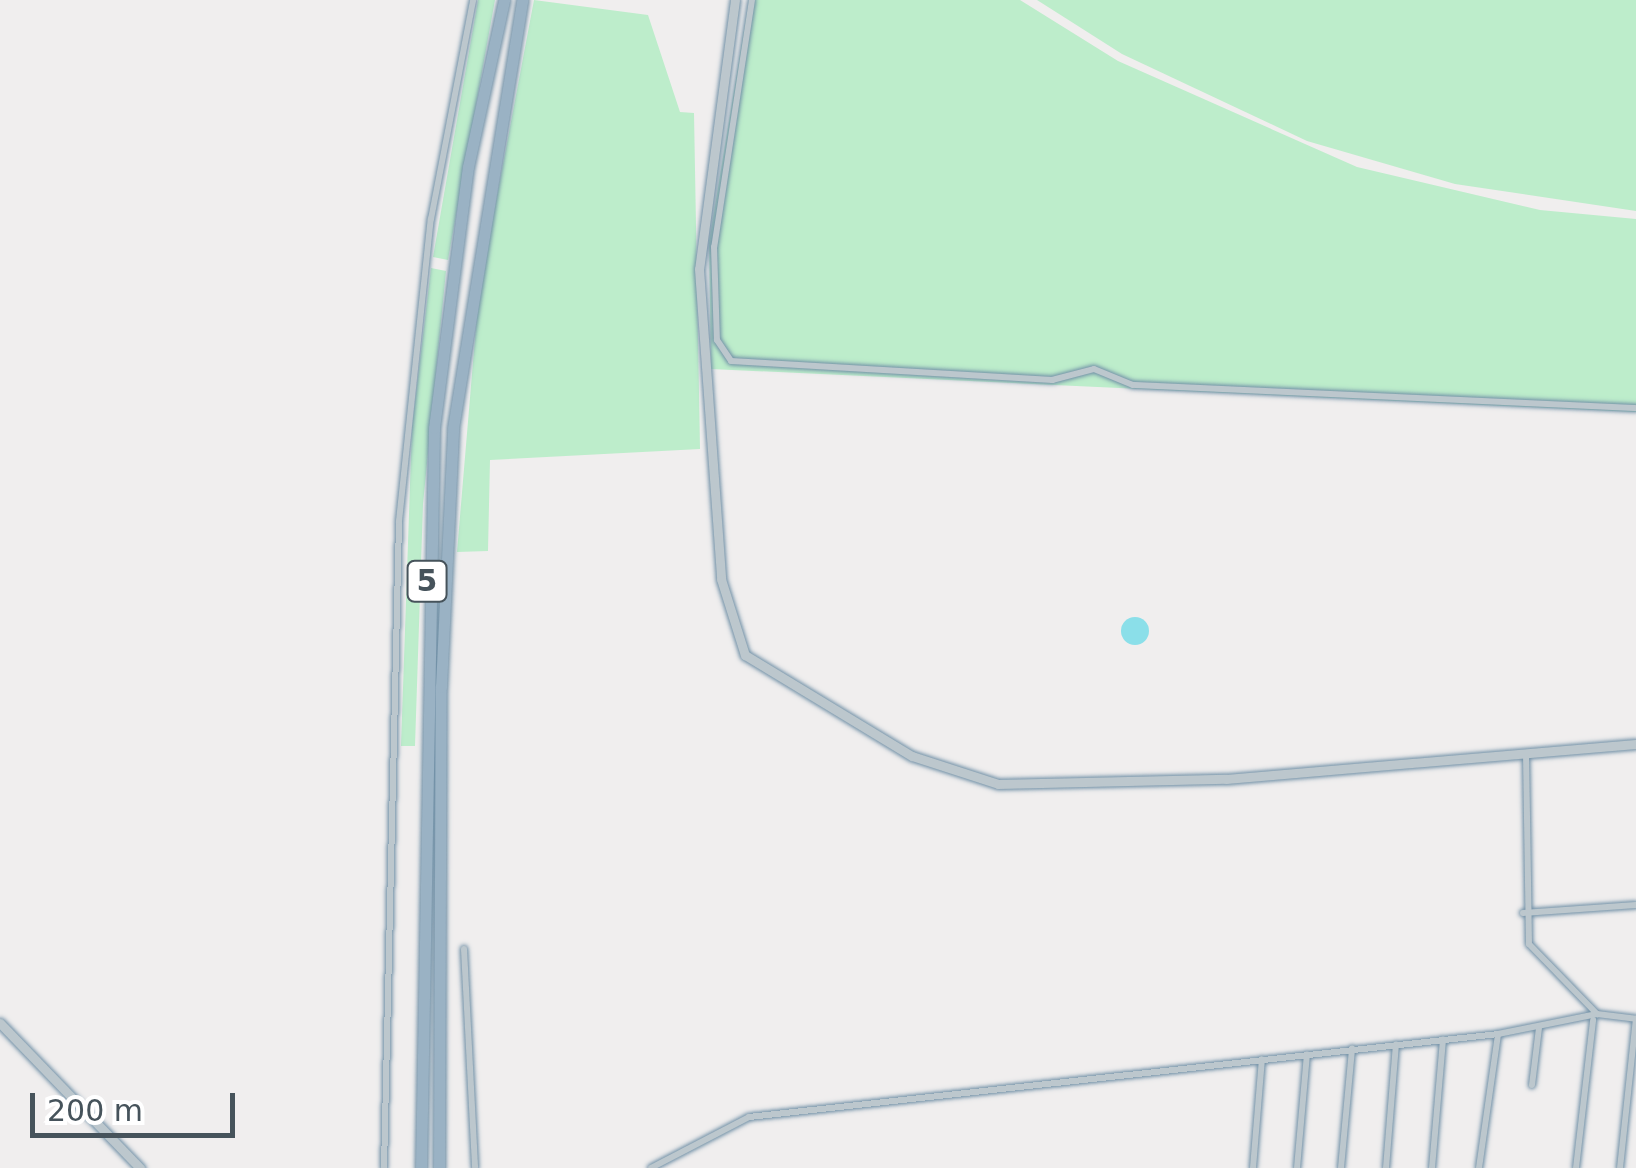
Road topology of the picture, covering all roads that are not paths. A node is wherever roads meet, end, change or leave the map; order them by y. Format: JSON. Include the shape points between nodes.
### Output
{"nodes":[{"id":1,"x":473,"y":0,"type":"edge"},
{"id":2,"x":504,"y":0,"type":"edge"},
{"id":3,"x":522,"y":0,"type":"edge"},
{"id":4,"x":735,"y":0,"type":"edge"},
{"id":5,"x":752,"y":0,"type":"edge"},
{"id":6,"x":1636,"y":408,"type":"edge"},
{"id":7,"x":1636,"y":744,"type":"edge"},
{"id":8,"x":1526,"y":754,"type":"junction"},
{"id":9,"x":1636,"y":904,"type":"edge"},
{"id":10,"x":1523,"y":913,"type":"junction"},
{"id":11,"x":464,"y":948,"type":"dead end"},
{"id":12,"x":1595,"y":1017,"type":"junction"},
{"id":13,"x":1636,"y":1019,"type":"edge"},
{"id":14,"x":0,"y":1023,"type":"edge"},
{"id":15,"x":1539,"y":1028,"type":"junction"},
{"id":16,"x":1498,"y":1034,"type":"junction"},
{"id":17,"x":1443,"y":1038,"type":"junction"},
{"id":18,"x":1396,"y":1044,"type":"junction"},
{"id":19,"x":1352,"y":1048,"type":"junction"},
{"id":20,"x":1308,"y":1054,"type":"junction"},
{"id":21,"x":1262,"y":1059,"type":"junction"},
{"id":22,"x":1532,"y":1085,"type":"dead end"},
{"id":23,"x":140,"y":1168,"type":"edge"},
{"id":24,"x":384,"y":1168,"type":"edge"},
{"id":25,"x":422,"y":1168,"type":"edge"},
{"id":26,"x":439,"y":1168,"type":"edge"},
{"id":27,"x":474,"y":1168,"type":"edge"},
{"id":28,"x":651,"y":1168,"type":"edge"},
{"id":29,"x":1254,"y":1168,"type":"edge"},
{"id":30,"x":1297,"y":1168,"type":"edge"},
{"id":31,"x":1341,"y":1168,"type":"edge"},
{"id":32,"x":1386,"y":1168,"type":"edge"},
{"id":33,"x":1432,"y":1168,"type":"edge"},
{"id":34,"x":1479,"y":1168,"type":"edge"},
{"id":35,"x":1576,"y":1168,"type":"edge"},
{"id":36,"x":1620,"y":1168,"type":"edge"}],
"edges":[{"from":1,"to":24,"type":"street","via":[[431,219],[399,520]]},
{"from":2,"to":25,"type":"highway","number":"5","via":[[468,167],[434,428]]},
{"from":3,"to":26,"type":"highway","number":"5","via":[[453,428],[441,687]]},
{"from":4,"to":8,"type":"street","via":[[699,269],[721,578],[745,655],[912,756],[998,784],[1226,779]]},
{"from":5,"to":6,"type":"street","via":[[714,247],[717,340],[731,360],[1052,380],[1094,369],[1133,385]]},
{"from":7,"to":8,"type":"street"},
{"from":8,"to":10,"type":"street"},
{"from":9,"to":10,"type":"street"},
{"from":10,"to":12,"type":"street","via":[[1538,960]]},
{"from":11,"to":27,"type":"street"},
{"from":12,"to":13,"type":"street"},
{"from":12,"to":15,"type":"street"},
{"from":12,"to":35,"type":"street"},
{"from":13,"to":36,"type":"street"},
{"from":14,"to":23,"type":"street"},
{"from":15,"to":16,"type":"street"},
{"from":15,"to":22,"type":"street"},
{"from":16,"to":17,"type":"street"},
{"from":16,"to":34,"type":"street"},
{"from":17,"to":18,"type":"street"},
{"from":17,"to":33,"type":"street"},
{"from":18,"to":19,"type":"street"},
{"from":18,"to":32,"type":"street"},
{"from":19,"to":20,"type":"street"},
{"from":19,"to":31,"type":"street"},
{"from":20,"to":21,"type":"street"},
{"from":20,"to":30,"type":"street"},
{"from":21,"to":28,"type":"street","via":[[748,1117]]},
{"from":21,"to":29,"type":"street"}]}
